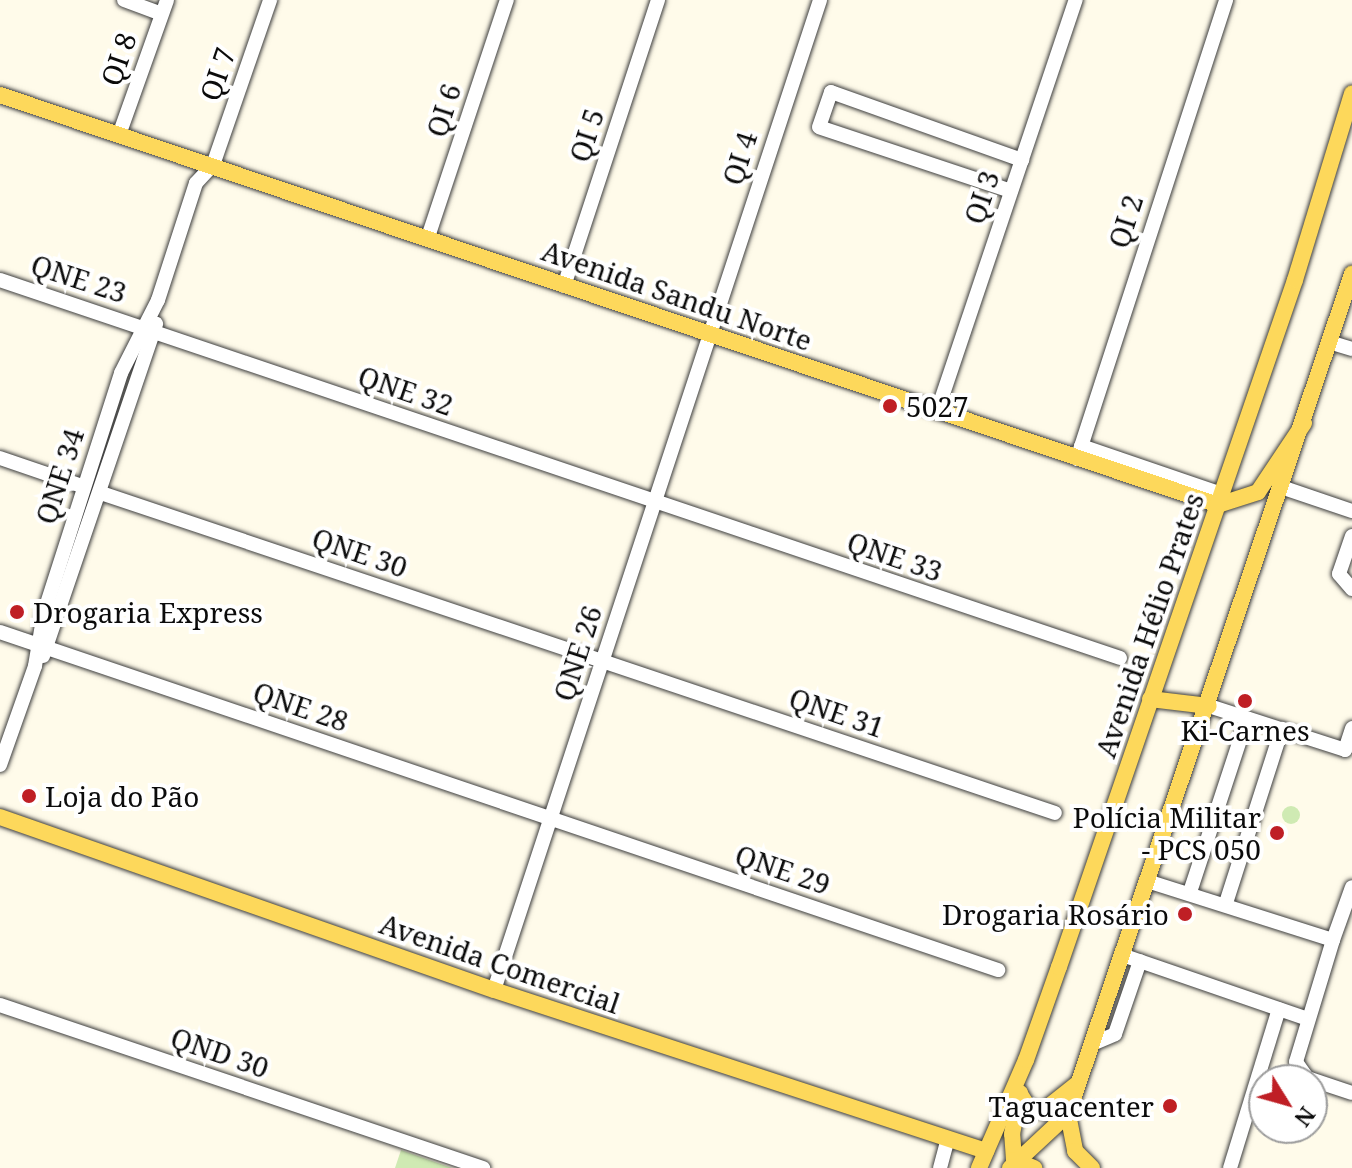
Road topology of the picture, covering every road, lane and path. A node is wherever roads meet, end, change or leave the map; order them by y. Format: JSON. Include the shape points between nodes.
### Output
{"nodes":[{"id":1,"x":270,"y":0,"type":"edge"},
{"id":2,"x":507,"y":0,"type":"edge"},
{"id":3,"x":658,"y":0,"type":"edge"},
{"id":4,"x":820,"y":0,"type":"edge"},
{"id":5,"x":1076,"y":0,"type":"edge"},
{"id":6,"x":1226,"y":0,"type":"edge"},
{"id":7,"x":132,"y":1,"type":"edge"},
{"id":8,"x":164,"y":7,"type":"edge"},
{"id":9,"x":1352,"y":93,"type":"edge"},
{"id":10,"x":0,"y":95,"type":"edge"},
{"id":11,"x":119,"y":135,"type":"junction"},
{"id":12,"x":1022,"y":160,"type":"junction"},
{"id":13,"x":213,"y":165,"type":"junction"},
{"id":14,"x":1011,"y":191,"type":"junction"},
{"id":15,"x":428,"y":237,"type":"junction"},
{"id":16,"x":1352,"y":274,"type":"edge"},
{"id":17,"x":0,"y":280,"type":"edge"},
{"id":18,"x":564,"y":286,"type":"junction"},
{"id":19,"x":149,"y":329,"type":"junction"},
{"id":20,"x":710,"y":332,"type":"junction"},
{"id":21,"x":1329,"y":342,"type":"junction"},
{"id":22,"x":1352,"y":349,"type":"edge"},
{"id":23,"x":937,"y":412,"type":"junction"},
{"id":24,"x":1304,"y":423,"type":"junction"},
{"id":25,"x":1079,"y":452,"type":"junction"},
{"id":26,"x":0,"y":458,"type":"edge"},
{"id":27,"x":82,"y":486,"type":"junction"},
{"id":28,"x":1284,"y":488,"type":"junction"},
{"id":29,"x":101,"y":493,"type":"junction"},
{"id":30,"x":1220,"y":499,"type":"junction"},
{"id":31,"x":654,"y":502,"type":"junction"},
{"id":32,"x":1352,"y":511,"type":"edge"},
{"id":33,"x":1352,"y":536,"type":"edge"},
{"id":34,"x":1352,"y":589,"type":"edge"},
{"id":35,"x":0,"y":632,"type":"edge"},
{"id":36,"x":42,"y":646,"type":"junction"},
{"id":37,"x":1120,"y":658,"type":"dead end"},
{"id":38,"x":602,"y":661,"type":"junction"},
{"id":39,"x":1150,"y":699,"type":"junction"},
{"id":40,"x":1209,"y":706,"type":"junction"},
{"id":41,"x":1247,"y":719,"type":"junction"},
{"id":42,"x":1352,"y":728,"type":"edge"},
{"id":43,"x":1282,"y":729,"type":"junction"},
{"id":44,"x":1348,"y":751,"type":"edge"},
{"id":45,"x":0,"y":765,"type":"edge"},
{"id":46,"x":1055,"y":813,"type":"dead end"},
{"id":47,"x":0,"y":817,"type":"edge"},
{"id":48,"x":551,"y":817,"type":"junction"},
{"id":49,"x":1147,"y":881,"type":"junction"},
{"id":50,"x":1352,"y":887,"type":"edge"},
{"id":51,"x":1190,"y":892,"type":"junction"},
{"id":52,"x":1226,"y":903,"type":"junction"},
{"id":53,"x":1333,"y":940,"type":"junction"},
{"id":54,"x":1122,"y":955,"type":"junction"},
{"id":55,"x":1140,"y":961,"type":"junction"},
{"id":56,"x":998,"y":970,"type":"dead end"},
{"id":57,"x":494,"y":990,"type":"junction"},
{"id":58,"x":0,"y":1005,"type":"edge"},
{"id":59,"x":1279,"y":1009,"type":"junction"},
{"id":60,"x":1308,"y":1019,"type":"junction"},
{"id":61,"x":1092,"y":1044,"type":"junction"},
{"id":62,"x":1026,"y":1060,"type":"junction"},
{"id":63,"x":1079,"y":1082,"type":"junction"},
{"id":64,"x":1352,"y":1093,"type":"edge"},
{"id":65,"x":1020,"y":1094,"type":"junction"},
{"id":66,"x":1068,"y":1114,"type":"junction"},
{"id":67,"x":948,"y":1139,"type":"junction"},
{"id":68,"x":986,"y":1151,"type":"junction"},
{"id":69,"x":1012,"y":1164,"type":"edge"},
{"id":70,"x":483,"y":1168,"type":"edge"},
{"id":71,"x":940,"y":1168,"type":"edge"},
{"id":72,"x":979,"y":1168,"type":"edge"},
{"id":73,"x":1034,"y":1168,"type":"edge"},
{"id":74,"x":1092,"y":1168,"type":"edge"},
{"id":75,"x":1230,"y":1168,"type":"edge"}],
"edges":[{"from":1,"to":13,"type":"street","name":"QI 7"},
{"from":2,"to":15,"type":"street","name":"QI 6"},
{"from":3,"to":18,"type":"street","name":"QI 5"},
{"from":4,"to":20,"type":"street","name":"QI 4"},
{"from":5,"to":12,"type":"street","name":"QI 3"},
{"from":6,"to":25,"type":"street","name":"QI 2"},
{"from":7,"to":8,"type":"street"},
{"from":8,"to":11,"type":"street","name":"QI 8"},
{"from":9,"to":30,"type":"main road","name":"Avenida Hélio Prates"},
{"from":10,"to":11,"type":"main road","name":"Avenida Sandu Norte"},
{"from":11,"to":13,"type":"main road","name":"Avenida Sandu Norte"},
{"from":12,"to":14,"type":"street","name":"QI 3"},
{"from":12,"to":14,"type":"street","via":[[831,92],[819,127]]},
{"from":13,"to":15,"type":"main road","name":"Avenida Sandu Norte"},
{"from":13,"to":19,"type":"street","name":"QI 7","via":[[192,191]]},
{"from":14,"to":23,"type":"street","name":"QI 3"},
{"from":15,"to":18,"type":"main road","name":"Avenida Sandu Norte"},
{"from":16,"to":21,"type":"main road"},
{"from":17,"to":19,"type":"street","name":"QNE 23"},
{"from":18,"to":20,"type":"main road","name":"Avenida Sandu Norte"},
{"from":19,"to":27,"type":"street","name":"QNE 34"},
{"from":19,"to":29,"type":"street","name":"QNE 34"},
{"from":19,"to":31,"type":"street","name":"QNE 32"},
{"from":20,"to":23,"type":"main road","name":"Avenida Sandu Norte"},
{"from":20,"to":31,"type":"street","name":"QNE 26"},
{"from":21,"to":22,"type":"street"},
{"from":21,"to":24,"type":"main road"},
{"from":23,"to":25,"type":"main road","name":"Avenida Sandu Norte"},
{"from":24,"to":28,"type":"main road"},
{"from":24,"to":30,"type":"main road","via":[[1258,492]]},
{"from":25,"to":30,"type":"main road","name":"Avenida Sandu Norte"},
{"from":26,"to":27,"type":"street"},
{"from":27,"to":36,"type":"street","name":"QNE 34"},
{"from":28,"to":32,"type":"street"},
{"from":28,"to":40,"type":"main road"},
{"from":29,"to":36,"type":"street","name":"QNE 34"},
{"from":29,"to":38,"type":"street","name":"QNE 30"},
{"from":30,"to":39,"type":"main road","name":"Avenida Hélio Prates"},
{"from":31,"to":37,"type":"street","name":"QNE 33"},
{"from":31,"to":38,"type":"street","name":"QNE 26"},
{"from":33,"to":34,"type":"street","via":[[1339,574]]},
{"from":35,"to":36,"type":"street","name":"QNE 28"},
{"from":36,"to":45,"type":"street"},
{"from":36,"to":48,"type":"street","name":"QNE 28"},
{"from":38,"to":46,"type":"street","name":"QNE 31"},
{"from":38,"to":48,"type":"street","name":"QNE 26"},
{"from":39,"to":40,"type":"main road"},
{"from":39,"to":62,"type":"main road","name":"Avenida Hélio Prates"},
{"from":40,"to":41,"type":"street"},
{"from":40,"to":49,"type":"main road"},
{"from":41,"to":43,"type":"street"},
{"from":41,"to":51,"type":"street"},
{"from":42,"to":44,"type":"street"},
{"from":43,"to":44,"type":"street"},
{"from":43,"to":52,"type":"street"},
{"from":47,"to":57,"type":"main road","name":"Avenida Comercial"},
{"from":48,"to":56,"type":"street","name":"QNE 29"},
{"from":48,"to":57,"type":"street","name":"QNE 26"},
{"from":49,"to":51,"type":"street"},
{"from":49,"to":54,"type":"main road"},
{"from":50,"to":53,"type":"street"},
{"from":51,"to":52,"type":"street"},
{"from":52,"to":53,"type":"street"},
{"from":53,"to":60,"type":"street"},
{"from":54,"to":55,"type":"street"},
{"from":54,"to":61,"type":"main road"},
{"from":55,"to":59,"type":"street"},
{"from":55,"to":61,"type":"street","via":[[1115,1034]]},
{"from":57,"to":67,"type":"main road","name":"Avenida Comercial"},
{"from":58,"to":70,"type":"street","name":"QND 30"},
{"from":59,"to":60,"type":"street"},
{"from":59,"to":75,"type":"street"},
{"from":60,"to":64,"type":"street","via":[[1296,1068],[1307,1078]]},
{"from":61,"to":63,"type":"main road"},
{"from":62,"to":65,"type":"main road"},
{"from":62,"to":68,"type":"main road","name":"Avenida Hélio Prates"},
{"from":63,"to":65,"type":"main road","via":[[1043,1111],[1028,1107]]},
{"from":63,"to":66,"type":"main road"},
{"from":65,"to":69,"type":"main road"},
{"from":66,"to":69,"type":"main road","via":[[1043,1142]]},
{"from":66,"to":74,"type":"main road","via":[[1075,1151]]},
{"from":67,"to":68,"type":"main road","name":"Avenida Comercial"},
{"from":67,"to":71,"type":"street"},
{"from":68,"to":72,"type":"main road","name":"Avenida Hélio Prates"},
{"from":69,"to":73,"type":"main road"}]}
